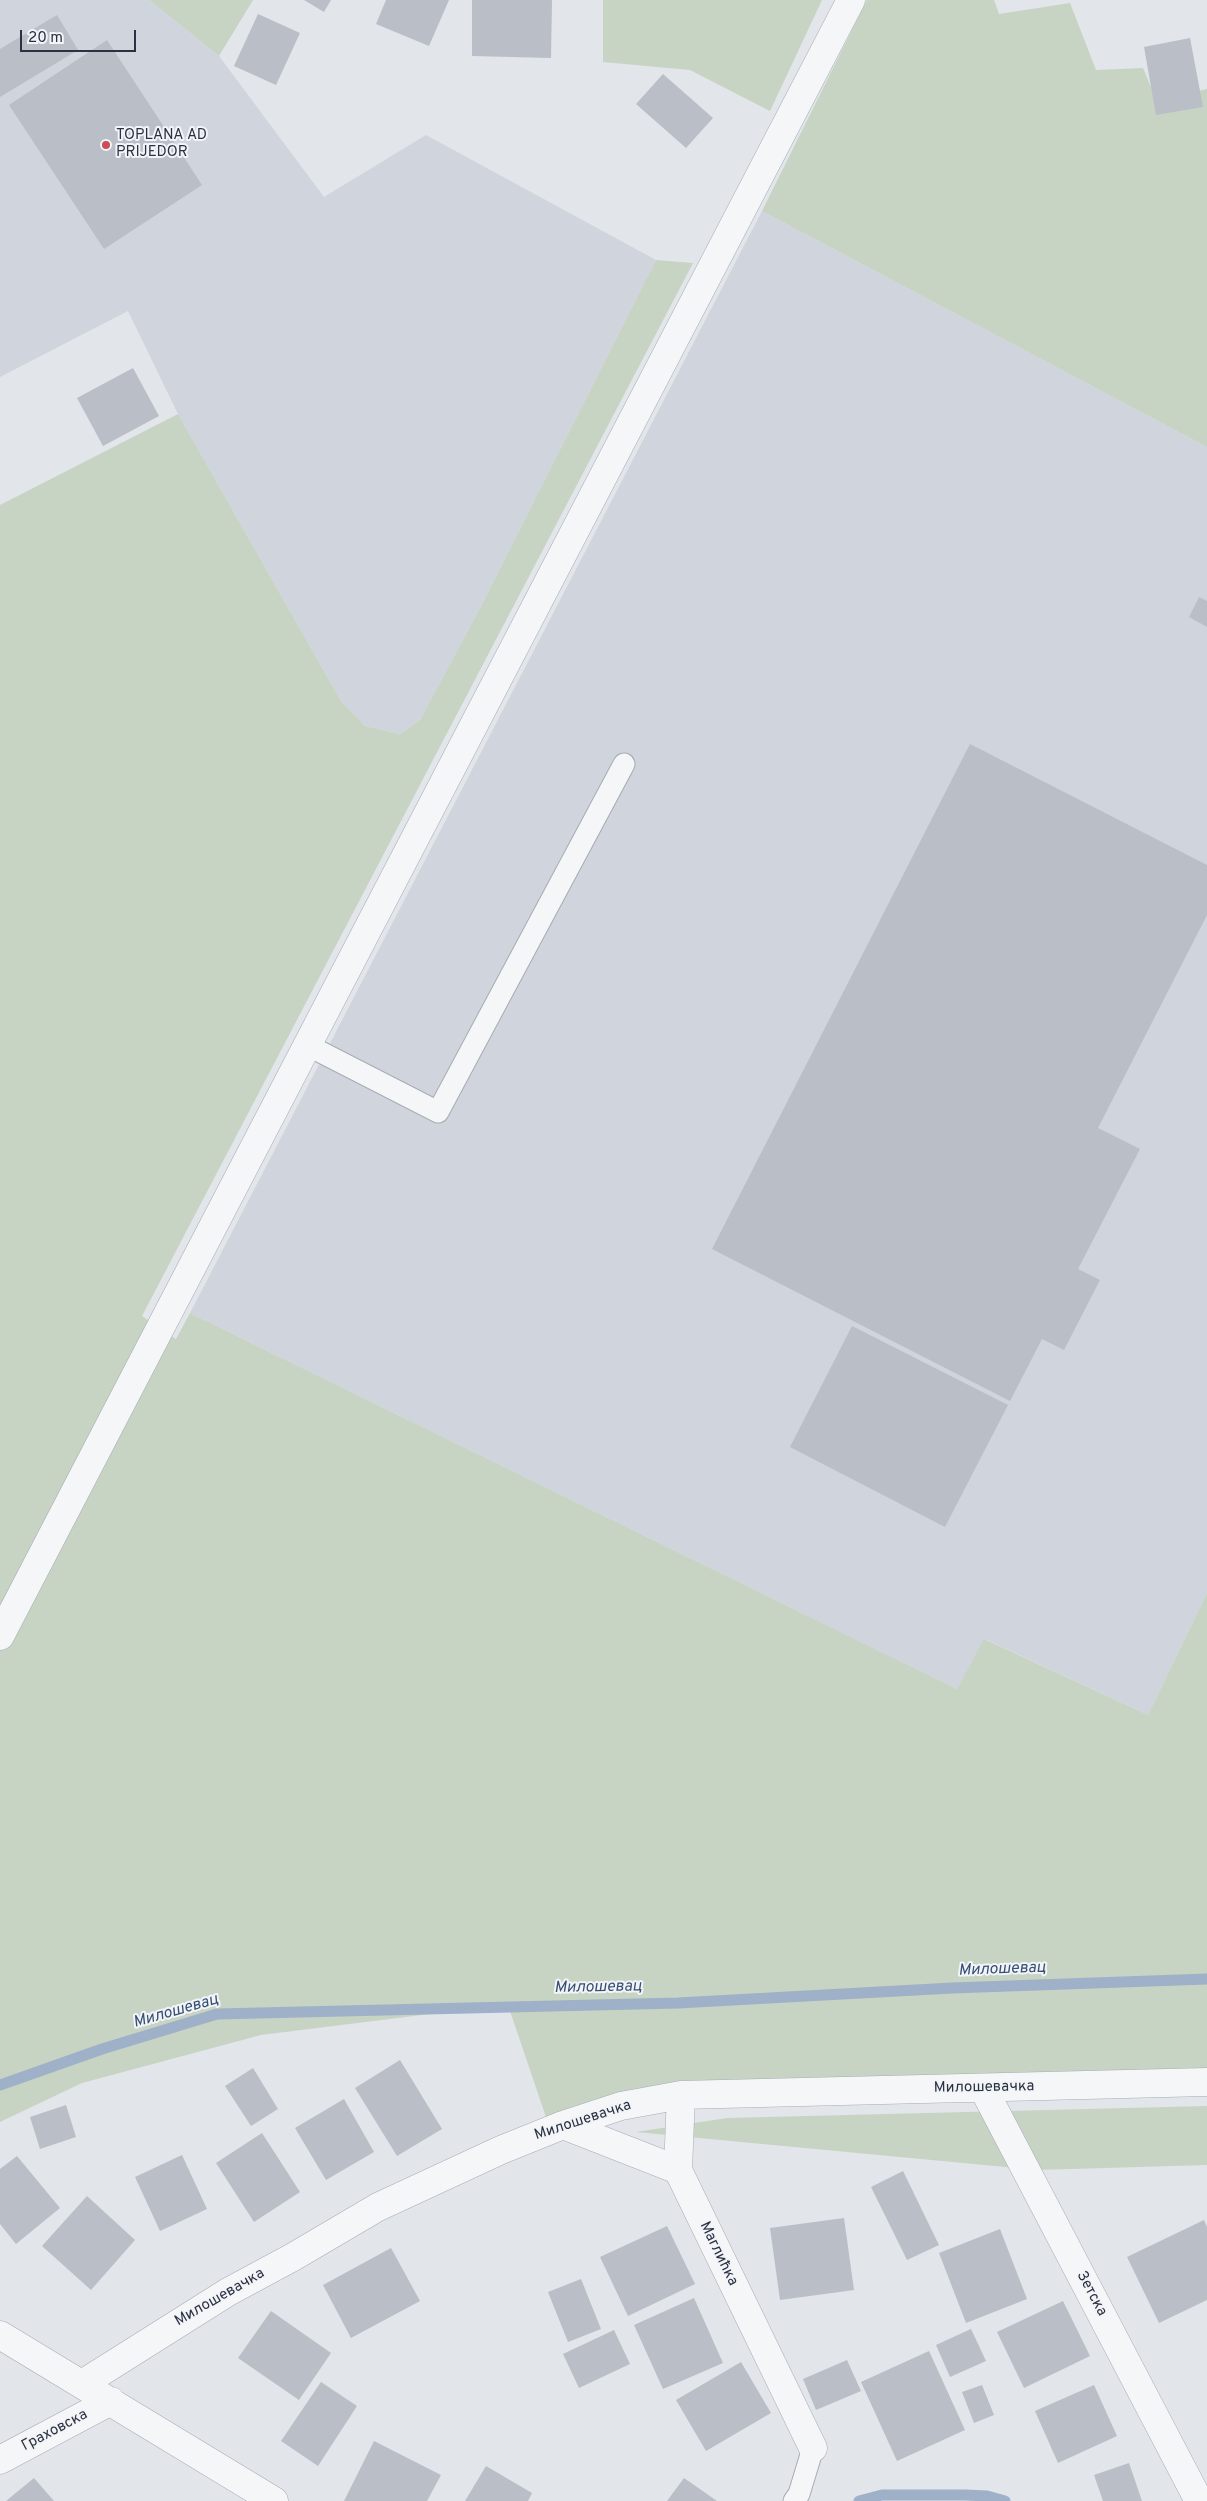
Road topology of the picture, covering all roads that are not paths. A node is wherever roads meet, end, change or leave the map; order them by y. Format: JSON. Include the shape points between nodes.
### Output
{"nodes":[{"id":1,"x":852,"y":0,"type":"edge"},
{"id":2,"x":624,"y":764,"type":"dead end"},
{"id":3,"x":309,"y":1046,"type":"junction"},
{"id":4,"x":0,"y":1636,"type":"edge"},
{"id":5,"x":1207,"y":2082,"type":"edge"},
{"id":6,"x":983,"y":2088,"type":"junction"},
{"id":7,"x":681,"y":2095,"type":"junction"},
{"id":8,"x":564,"y":2125,"type":"junction"},
{"id":9,"x":678,"y":2170,"type":"junction"},
{"id":10,"x":0,"y":2335,"type":"edge"},
{"id":11,"x":82,"y":2384,"type":"junction"},
{"id":12,"x":111,"y":2401,"type":"junction"},
{"id":13,"x":813,"y":2448,"type":"joint"},
{"id":14,"x":0,"y":2460,"type":"edge"},
{"id":15,"x":274,"y":2501,"type":"edge"},
{"id":16,"x":794,"y":2501,"type":"edge"},
{"id":17,"x":1199,"y":2501,"type":"edge"}],
"edges":[{"from":1,"to":3,"type":"street"},
{"from":2,"to":3,"type":"lane","via":[[438,1112]]},
{"from":3,"to":4,"type":"street"},
{"from":5,"to":6,"type":"street","name":"Милошевачка"},
{"from":6,"to":7,"type":"street","name":"Милошевачка"},
{"from":6,"to":17,"type":"street","name":"Зетска"},
{"from":7,"to":8,"type":"street","name":"Милошевачка","via":[[621,2106]]},
{"from":7,"to":9,"type":"street"},
{"from":8,"to":9,"type":"street"},
{"from":8,"to":11,"type":"street","name":"Милошевачка","via":[[501,2150],[378,2207],[228,2292]]},
{"from":9,"to":13,"type":"street","name":"Маглићка"},
{"from":10,"to":11,"type":"street"},
{"from":11,"to":12,"type":"street"},
{"from":12,"to":14,"type":"street","name":"Граховска"},
{"from":12,"to":15,"type":"street"},
{"from":13,"to":16,"type":"lane"}]}
